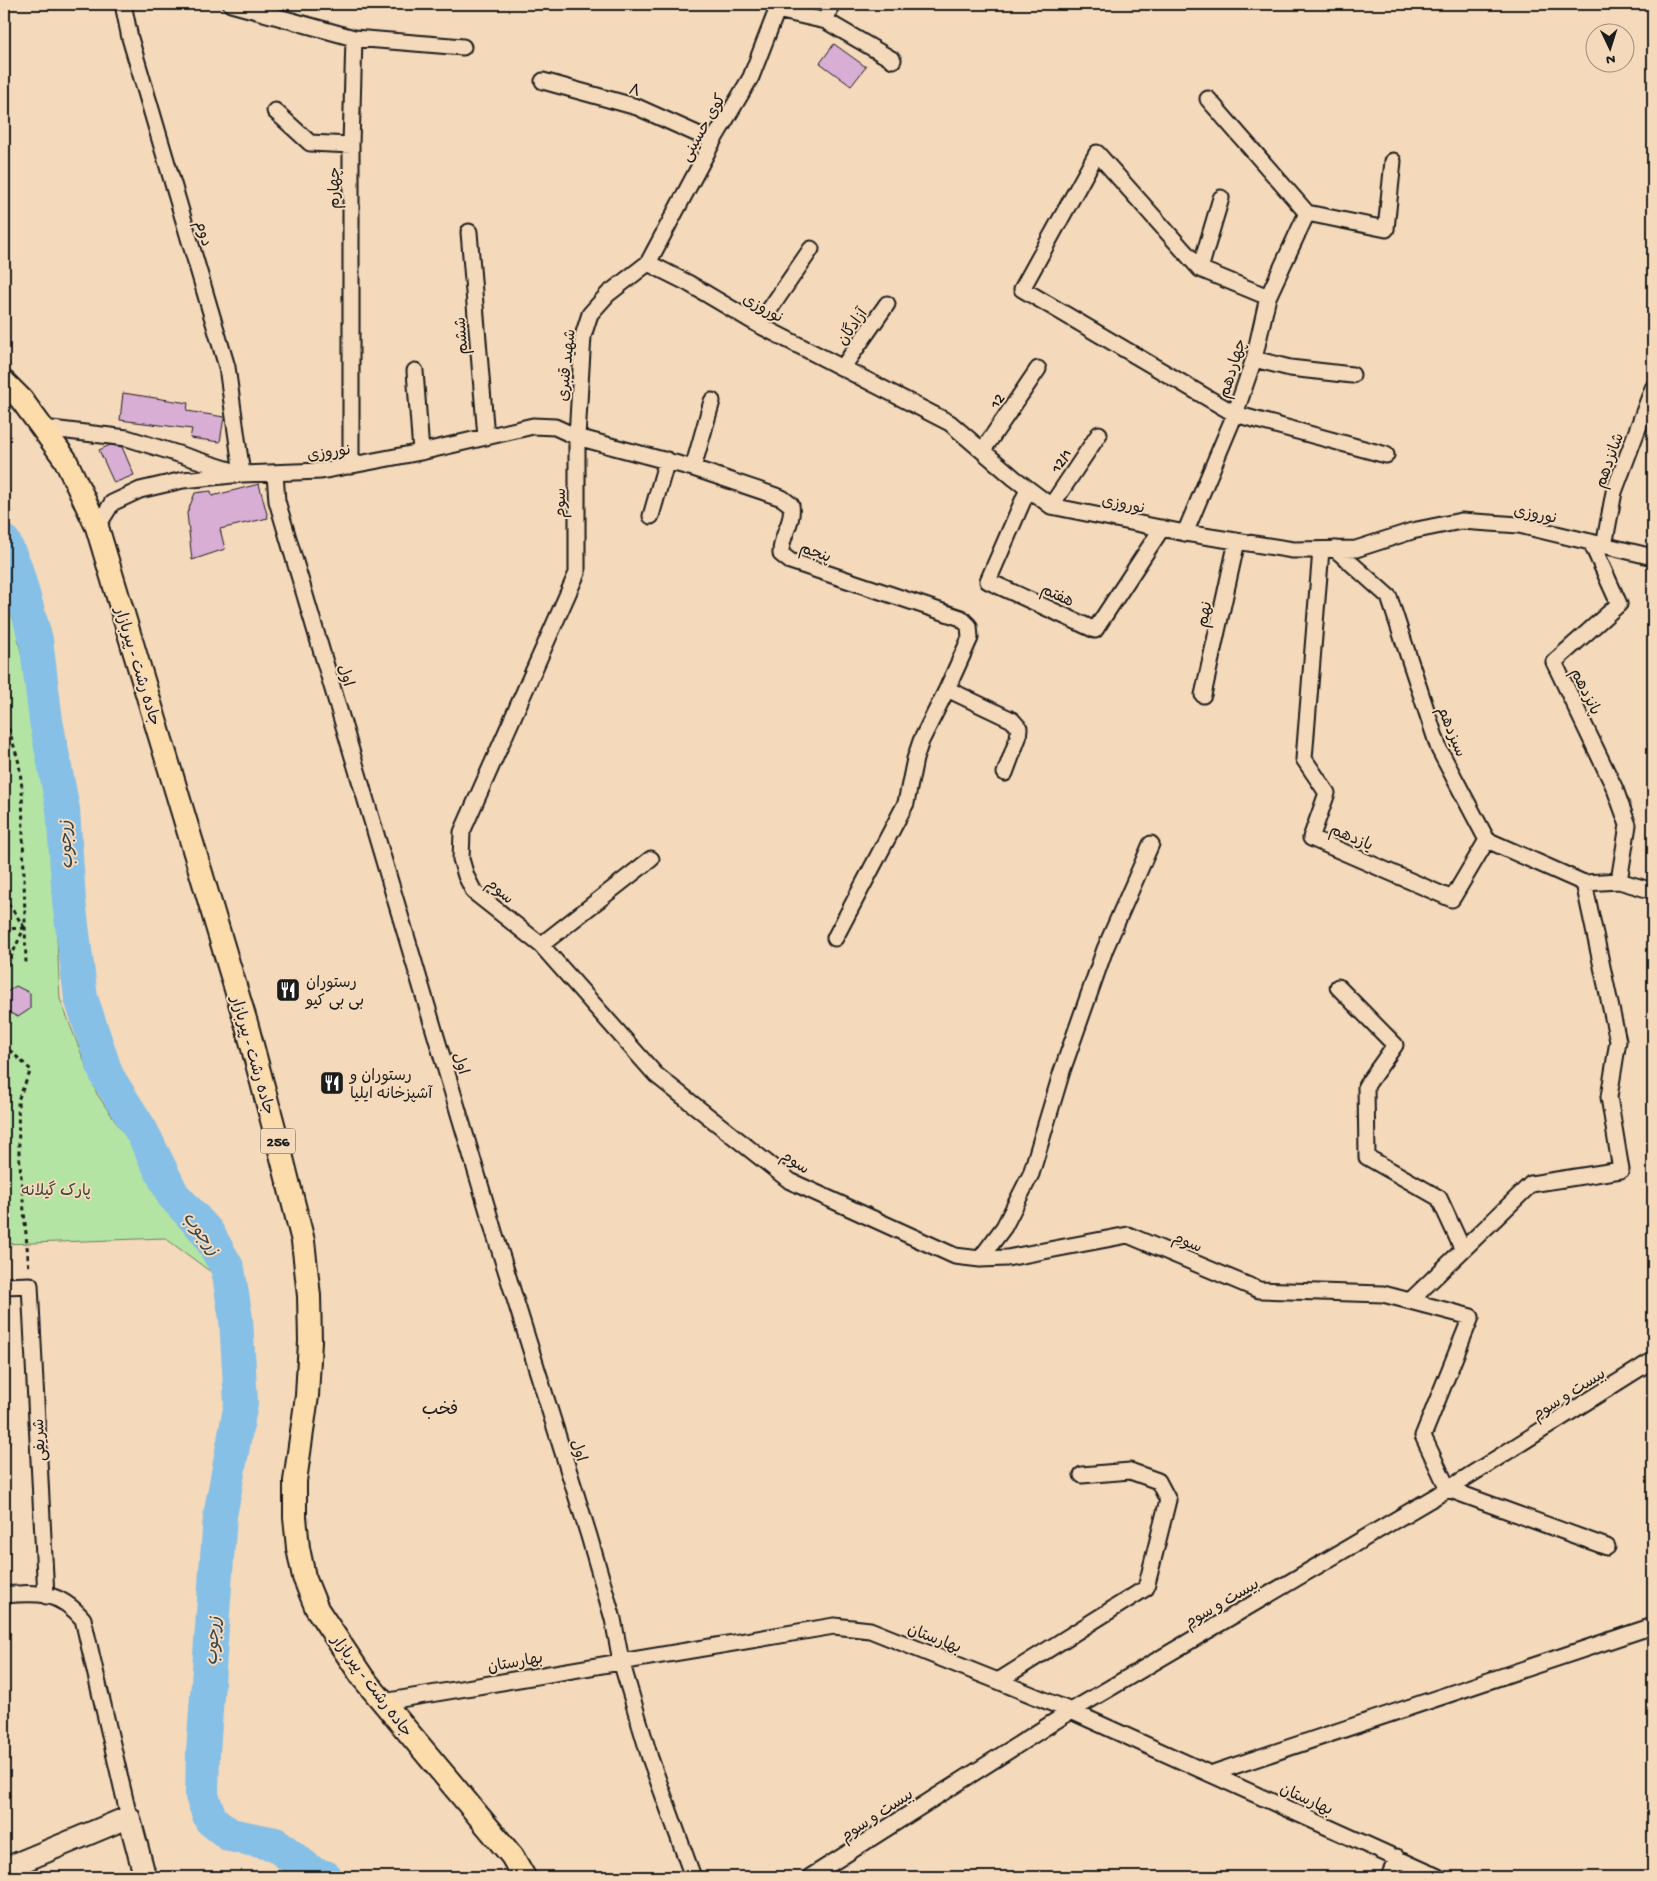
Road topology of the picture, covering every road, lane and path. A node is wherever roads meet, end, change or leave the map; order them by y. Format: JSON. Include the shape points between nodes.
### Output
{"nodes":[{"id":1,"x":123,"y":4,"type":"edge"},
{"id":2,"x":231,"y":4,"type":"edge"},
{"id":3,"x":831,"y":4,"type":"edge"},
{"id":4,"x":776,"y":7,"type":"edge"},
{"id":5,"x":826,"y":21,"type":"junction"},
{"id":6,"x":354,"y":38,"type":"junction"},
{"id":7,"x":463,"y":46,"type":"dead end"},
{"id":8,"x":893,"y":60,"type":"dead end"},
{"id":9,"x":543,"y":81,"type":"dead end"},
{"id":10,"x":1208,"y":99,"type":"dead end"},
{"id":11,"x":275,"y":111,"type":"dead end"},
{"id":12,"x":713,"y":141,"type":"junction"},
{"id":13,"x":351,"y":145,"type":"junction"},
{"id":14,"x":1393,"y":161,"type":"dead end"},
{"id":15,"x":1221,"y":198,"type":"dead end"},
{"id":16,"x":1308,"y":213,"type":"junction"},
{"id":17,"x":469,"y":232,"type":"dead end"},
{"id":18,"x":811,"y":249,"type":"dead end"},
{"id":19,"x":648,"y":263,"type":"junction"},
{"id":20,"x":1200,"y":269,"type":"junction"},
{"id":21,"x":1268,"y":297,"type":"junction"},
{"id":22,"x":887,"y":304,"type":"dead end"},
{"id":23,"x":759,"y":326,"type":"junction"},
{"id":24,"x":1254,"y":359,"type":"junction"},
{"id":25,"x":843,"y":367,"type":"junction"},
{"id":26,"x":1038,"y":369,"type":"dead end"},
{"id":27,"x":415,"y":371,"type":"dead end"},
{"id":28,"x":1352,"y":375,"type":"dead end"},
{"id":29,"x":4,"y":382,"type":"edge"},
{"id":30,"x":1652,"y":393,"type":"edge"},
{"id":31,"x":712,"y":401,"type":"dead end"},
{"id":32,"x":1235,"y":414,"type":"junction"},
{"id":33,"x":43,"y":428,"type":"junction"},
{"id":34,"x":1099,"y":434,"type":"dead end"},
{"id":35,"x":486,"y":437,"type":"junction"},
{"id":36,"x":577,"y":437,"type":"junction"},
{"id":37,"x":983,"y":450,"type":"junction"},
{"id":38,"x":420,"y":452,"type":"junction"},
{"id":39,"x":1386,"y":454,"type":"dead end"},
{"id":40,"x":667,"y":460,"type":"junction"},
{"id":41,"x":351,"y":466,"type":"junction"},
{"id":42,"x":693,"y":468,"type":"junction"},
{"id":43,"x":242,"y":474,"type":"junction"},
{"id":44,"x":275,"y":474,"type":"junction"},
{"id":45,"x":1028,"y":488,"type":"junction"},
{"id":46,"x":1052,"y":506,"type":"junction"},
{"id":47,"x":651,"y":516,"type":"dead end"},
{"id":48,"x":97,"y":527,"type":"junction"},
{"id":49,"x":1162,"y":528,"type":"junction"},
{"id":50,"x":1185,"y":533,"type":"junction"},
{"id":51,"x":1237,"y":541,"type":"junction"},
{"id":52,"x":1598,"y":544,"type":"junction"},
{"id":53,"x":1328,"y":549,"type":"junction"},
{"id":54,"x":1653,"y":557,"type":"edge"},
{"id":55,"x":948,"y":689,"type":"junction"},
{"id":56,"x":1203,"y":695,"type":"dead end"},
{"id":57,"x":4,"y":713,"type":"edge"},
{"id":58,"x":1005,"y":773,"type":"dead end"},
{"id":59,"x":1487,"y":840,"type":"junction"},
{"id":60,"x":1151,"y":844,"type":"dead end"},
{"id":61,"x":651,"y":859,"type":"dead end"},
{"id":62,"x":1620,"y":881,"type":"junction"},
{"id":63,"x":1584,"y":883,"type":"junction"},
{"id":64,"x":1653,"y":891,"type":"edge"},
{"id":65,"x":4,"y":897,"type":"edge"},
{"id":66,"x":24,"y":928,"type":"junction"},
{"id":67,"x":4,"y":929,"type":"edge"},
{"id":68,"x":835,"y":938,"type":"dead end"},
{"id":69,"x":541,"y":945,"type":"junction"},
{"id":70,"x":26,"y":966,"type":"dead end"},
{"id":71,"x":4,"y":973,"type":"edge"},
{"id":72,"x":1338,"y":987,"type":"dead end"},
{"id":73,"x":4,"y":1045,"type":"edge"},
{"id":74,"x":1463,"y":1250,"type":"junction"},
{"id":75,"x":980,"y":1259,"type":"junction"},
{"id":76,"x":30,"y":1285,"type":"junction"},
{"id":77,"x":4,"y":1286,"type":"edge"},
{"id":78,"x":1410,"y":1301,"type":"junction"},
{"id":79,"x":1653,"y":1360,"type":"edge"},
{"id":80,"x":1082,"y":1475,"type":"dead end"},
{"id":81,"x":1448,"y":1489,"type":"junction"},
{"id":82,"x":1607,"y":1547,"type":"dead end"},
{"id":83,"x":4,"y":1595,"type":"edge"},
{"id":84,"x":46,"y":1596,"type":"junction"},
{"id":85,"x":1653,"y":1626,"type":"edge"},
{"id":86,"x":621,"y":1661,"type":"junction"},
{"id":87,"x":998,"y":1680,"type":"junction"},
{"id":88,"x":383,"y":1702,"type":"junction"},
{"id":89,"x":1071,"y":1711,"type":"junction"},
{"id":90,"x":1210,"y":1774,"type":"junction"},
{"id":91,"x":129,"y":1818,"type":"junction"},
{"id":92,"x":1397,"y":1857,"type":"junction"},
{"id":93,"x":4,"y":1869,"type":"edge"},
{"id":94,"x":144,"y":1877,"type":"edge"},
{"id":95,"x":524,"y":1877,"type":"edge"},
{"id":96,"x":693,"y":1877,"type":"edge"},
{"id":97,"x":810,"y":1877,"type":"edge"},
{"id":98,"x":1389,"y":1877,"type":"edge"},
{"id":99,"x":1438,"y":1877,"type":"edge"}],
"edges":[{"from":1,"to":43,"type":"street","name":"دوم","via":[[130,38],[226,367]]},
{"from":2,"to":6,"type":"street"},
{"from":3,"to":5,"type":"street"},
{"from":4,"to":5,"type":"street"},
{"from":4,"to":12,"type":"street","name":"کوی حسینی","via":[[751,77]]},
{"from":5,"to":8,"type":"street"},
{"from":6,"to":7,"type":"street"},
{"from":6,"to":13,"type":"street","name":"چهارم"},
{"from":9,"to":12,"type":"street","name":"۸","via":[[637,107]]},
{"from":10,"to":16,"type":"street"},
{"from":11,"to":13,"type":"street","via":[[310,143]]},
{"from":12,"to":19,"type":"street","name":"کوی حسینی"},
{"from":13,"to":41,"type":"street","name":"چهارم"},
{"from":14,"to":16,"type":"street","via":[[1386,229]]},
{"from":15,"to":20,"type":"street"},
{"from":16,"to":21,"type":"street","name":"چهاردهم"},
{"from":17,"to":35,"type":"street","name":"ششم"},
{"from":18,"to":23,"type":"street"},
{"from":19,"to":23,"type":"street","name":"نوروزی"},
{"from":19,"to":36,"type":"street","name":"شهید قنبری","via":[[608,294],[590,314],[583,336]]},
{"from":20,"to":21,"type":"street"},
{"from":20,"to":32,"type":"street","via":[[1097,152],[1022,289]]},
{"from":21,"to":24,"type":"street","name":"چهاردهم"},
{"from":22,"to":25,"type":"street","name":"آزادگان"},
{"from":23,"to":25,"type":"street","name":"نوروزی"},
{"from":24,"to":28,"type":"street","via":[[1290,368]]},
{"from":24,"to":32,"type":"street","name":"چهاردهم"},
{"from":25,"to":37,"type":"street","name":"نوروزی","via":[[950,423]]},
{"from":26,"to":37,"type":"street","name":"12"},
{"from":27,"to":38,"type":"street"},
{"from":29,"to":33,"type":"main road","name":"جاده رشت - پیربازار","number":"256"},
{"from":30,"to":52,"type":"street","name":"شانزدهم"},
{"from":31,"to":42,"type":"street"},
{"from":32,"to":39,"type":"street"},
{"from":32,"to":50,"type":"street","name":"چهاردهم"},
{"from":33,"to":43,"type":"street","via":[[127,438]]},
{"from":33,"to":48,"type":"main road","name":"جاده رشت - پیربازار","number":"256","via":[[65,459]]},
{"from":34,"to":46,"type":"street","name":"12/1"},
{"from":35,"to":36,"type":"street","name":"نوروزی","via":[[533,426],[555,426]]},
{"from":35,"to":38,"type":"street","name":"نوروزی"},
{"from":36,"to":40,"type":"street","name":"پنجم"},
{"from":36,"to":69,"type":"street","name":"سوم","via":[[577,573],[462,832],[461,858],[474,892]]},
{"from":37,"to":45,"type":"street","name":"نوروزی"},
{"from":38,"to":41,"type":"street","name":"نوروزی"},
{"from":40,"to":42,"type":"street","name":"پنجم"},
{"from":40,"to":47,"type":"street"},
{"from":41,"to":44,"type":"street","name":"نوروزی"},
{"from":42,"to":55,"type":"street","name":"پنجم","via":[[782,498],[791,505],[793,516],[780,544],[781,554],[790,561],[961,618],[969,626],[970,638]]},
{"from":43,"to":44,"type":"street","name":"نوروزی"},
{"from":43,"to":48,"type":"street","name":"نوروزی","via":[[183,480],[140,490],[112,503]]},
{"from":44,"to":86,"type":"street","name":"اول","via":[[277,501],[489,1216],[613,1619]]},
{"from":45,"to":46,"type":"street","name":"نوروزی"},
{"from":45,"to":49,"type":"street","name":"هفتم","via":[[988,581],[1095,630]]},
{"from":46,"to":49,"type":"street","name":"نوروزی"},
{"from":48,"to":88,"type":"main road","name":"جاده رشت - پیربازار","number":"256","via":[[247,1026],[303,1241],[310,1341],[307,1396],[295,1481],[295,1517],[304,1577],[317,1609]]},
{"from":49,"to":50,"type":"street","name":"نوروزی"},
{"from":50,"to":51,"type":"street","name":"نوروزی"},
{"from":51,"to":53,"type":"street","name":"نوروزی","via":[[1293,550]]},
{"from":51,"to":56,"type":"street","name":"نهم"},
{"from":52,"to":53,"type":"street","name":"نوروزی","via":[[1519,526],[1461,521],[1412,531],[1356,549]]},
{"from":52,"to":54,"type":"street","name":"نوروزی"},
{"from":52,"to":62,"type":"street","name":"پانزدهم","via":[[1620,604],[1554,662],[1615,789],[1628,825]]},
{"from":53,"to":59,"type":"street","name":"سیزدهم","via":[[1388,597],[1439,749]]},
{"from":53,"to":59,"type":"street","name":"یازدهم","via":[[1304,759],[1327,793],[1311,838],[1452,899]]},
{"from":55,"to":58,"type":"street","via":[[1012,720],[1019,728]]},
{"from":55,"to":68,"type":"street","via":[[921,740],[906,803]]},
{"from":57,"to":66,"type":"path","via":[[19,763],[22,788]]},
{"from":59,"to":63,"type":"street"},
{"from":60,"to":75,"type":"street","via":[[1105,949],[1062,1071],[1031,1174],[1004,1227]]},
{"from":61,"to":69,"type":"street"},
{"from":62,"to":63,"type":"street"},
{"from":62,"to":64,"type":"street"},
{"from":63,"to":74,"type":"street","via":[[1618,1041],[1609,1097],[1621,1170],[1531,1184]]},
{"from":65,"to":66,"type":"path"},
{"from":66,"to":67,"type":"path"},
{"from":66,"to":70,"type":"path"},
{"from":66,"to":71,"type":"path"},
{"from":69,"to":75,"type":"street","name":"سوم","via":[[656,1075],[790,1181],[955,1256]]},
{"from":72,"to":74,"type":"street","via":[[1395,1045],[1366,1086],[1367,1157],[1439,1198]]},
{"from":73,"to":76,"type":"path","via":[[31,1070],[18,1100]]},
{"from":74,"to":78,"type":"street"},
{"from":75,"to":78,"type":"street","name":"سوم","via":[[1007,1258],[1128,1235],[1259,1290],[1383,1294]]},
{"from":76,"to":77,"type":"street"},
{"from":76,"to":84,"type":"street","name":"شریفی"},
{"from":78,"to":81,"type":"street","name":"سوم","via":[[1471,1317],[1424,1436]]},
{"from":79,"to":81,"type":"street","name":"بیست و سوم"},
{"from":80,"to":87,"type":"street","via":[[1130,1471],[1158,1481],[1168,1500],[1146,1588]]},
{"from":81,"to":82,"type":"street"},
{"from":81,"to":89,"type":"street","name":"بیست و سوم"},
{"from":83,"to":84,"type":"street","via":[[30,1593]]},
{"from":84,"to":91,"type":"street","via":[[72,1606],[83,1619]]},
{"from":85,"to":90,"type":"street"},
{"from":86,"to":87,"type":"street","name":"بهارستان","via":[[834,1626],[870,1630]]},
{"from":86,"to":88,"type":"street","name":"بهارستان"},
{"from":86,"to":96,"type":"street","name":"اول","via":[[650,1758]]},
{"from":87,"to":89,"type":"street","name":"بهارستان"},
{"from":88,"to":95,"type":"main road","name":"جاده رشت - پیربازار","number":"256","via":[[512,1856]]},
{"from":89,"to":90,"type":"street","name":"بهارستان"},
{"from":89,"to":97,"type":"street","name":"بیست و سوم"},
{"from":90,"to":92,"type":"street","name":"بهارستان"},
{"from":91,"to":93,"type":"main road"},
{"from":91,"to":94,"type":"main road"},
{"from":92,"to":98,"type":"street"},
{"from":92,"to":99,"type":"street","name":"بهارستان"}]}
